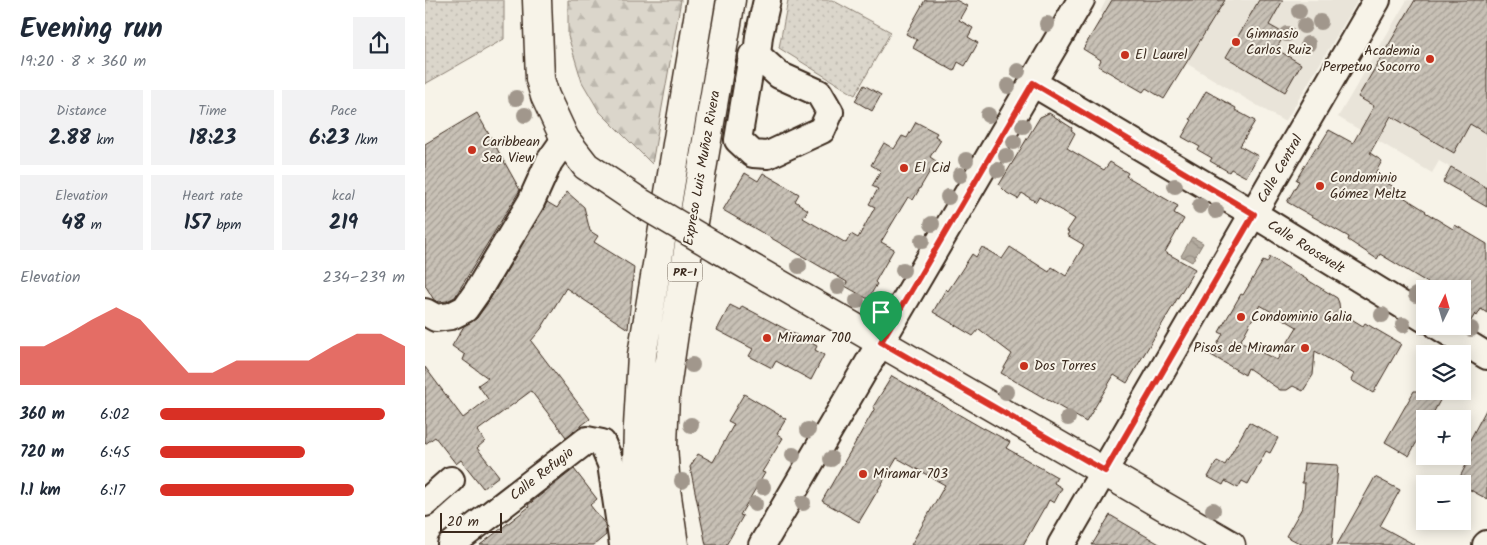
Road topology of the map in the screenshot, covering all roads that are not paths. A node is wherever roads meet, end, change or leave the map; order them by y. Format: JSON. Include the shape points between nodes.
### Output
{"nodes":[{"id":1,"x":537,"y":0,"type":"edge"},
{"id":2,"x":701,"y":0,"type":"edge"},
{"id":3,"x":731,"y":0,"type":"edge"},
{"id":4,"x":767,"y":0,"type":"edge"},
{"id":5,"x":1081,"y":0,"type":"edge"},
{"id":6,"x":1377,"y":0,"type":"edge"},
{"id":7,"x":758,"y":46,"type":"dead end"},
{"id":8,"x":1033,"y":83,"type":"junction"},
{"id":9,"x":565,"y":139,"type":"junction"},
{"id":10,"x":1254,"y":214,"type":"junction"},
{"id":11,"x":425,"y":312,"type":"edge"},
{"id":12,"x":1416,"y":313,"type":"edge"},
{"id":13,"x":1453,"y":335,"type":"edge"},
{"id":14,"x":881,"y":342,"type":"junction"},
{"id":15,"x":1487,"y":356,"type":"edge"},
{"id":16,"x":1105,"y":471,"type":"junction"},
{"id":17,"x":451,"y":480,"type":"dead end"},
{"id":18,"x":425,"y":503,"type":"edge"},
{"id":19,"x":451,"y":545,"type":"edge"},
{"id":20,"x":623,"y":545,"type":"edge"},
{"id":21,"x":648,"y":545,"type":"edge"},
{"id":22,"x":674,"y":545,"type":"edge"},
{"id":23,"x":762,"y":545,"type":"edge"},
{"id":24,"x":1061,"y":545,"type":"edge"},
{"id":25,"x":1231,"y":545,"type":"edge"}],
"edges":[{"from":1,"to":9,"type":"main road","via":[[540,79]]},
{"from":2,"to":21,"type":"main road","name":"Expreso Luis Muñoz Rivera","number":"PR-1","via":[[642,355],[637,464]]},
{"from":3,"to":22,"type":"main road","name":"Expreso Luis Muñoz Rivera","number":"PR-1","via":[[665,395],[663,445]]},
{"from":4,"to":7,"type":"street"},
{"from":5,"to":8,"type":"street"},
{"from":6,"to":10,"type":"street","name":"Calle Central"},
{"from":8,"to":10,"type":"street","name":"Calle Roosevelt"},
{"from":8,"to":14,"type":"street"},
{"from":9,"to":11,"type":"street","via":[[549,162],[531,202],[465,309],[451,316],[436,318]]},
{"from":9,"to":14,"type":"main road","bridge":true,"via":[[586,166],[641,203]]},
{"from":10,"to":12,"type":"street","name":"Calle Roosevelt"},
{"from":10,"to":16,"type":"street","name":"Calle Central"},
{"from":13,"to":15,"type":"street"},
{"from":14,"to":16,"type":"main road"},
{"from":14,"to":23,"type":"street"},
{"from":16,"to":24,"type":"street","name":"Calle Central"},
{"from":16,"to":25,"type":"main road"},
{"from":17,"to":18,"type":"street"},
{"from":19,"to":20,"type":"street","name":"Calle Refugio","via":[[587,440],[602,443],[611,464]]}]}
